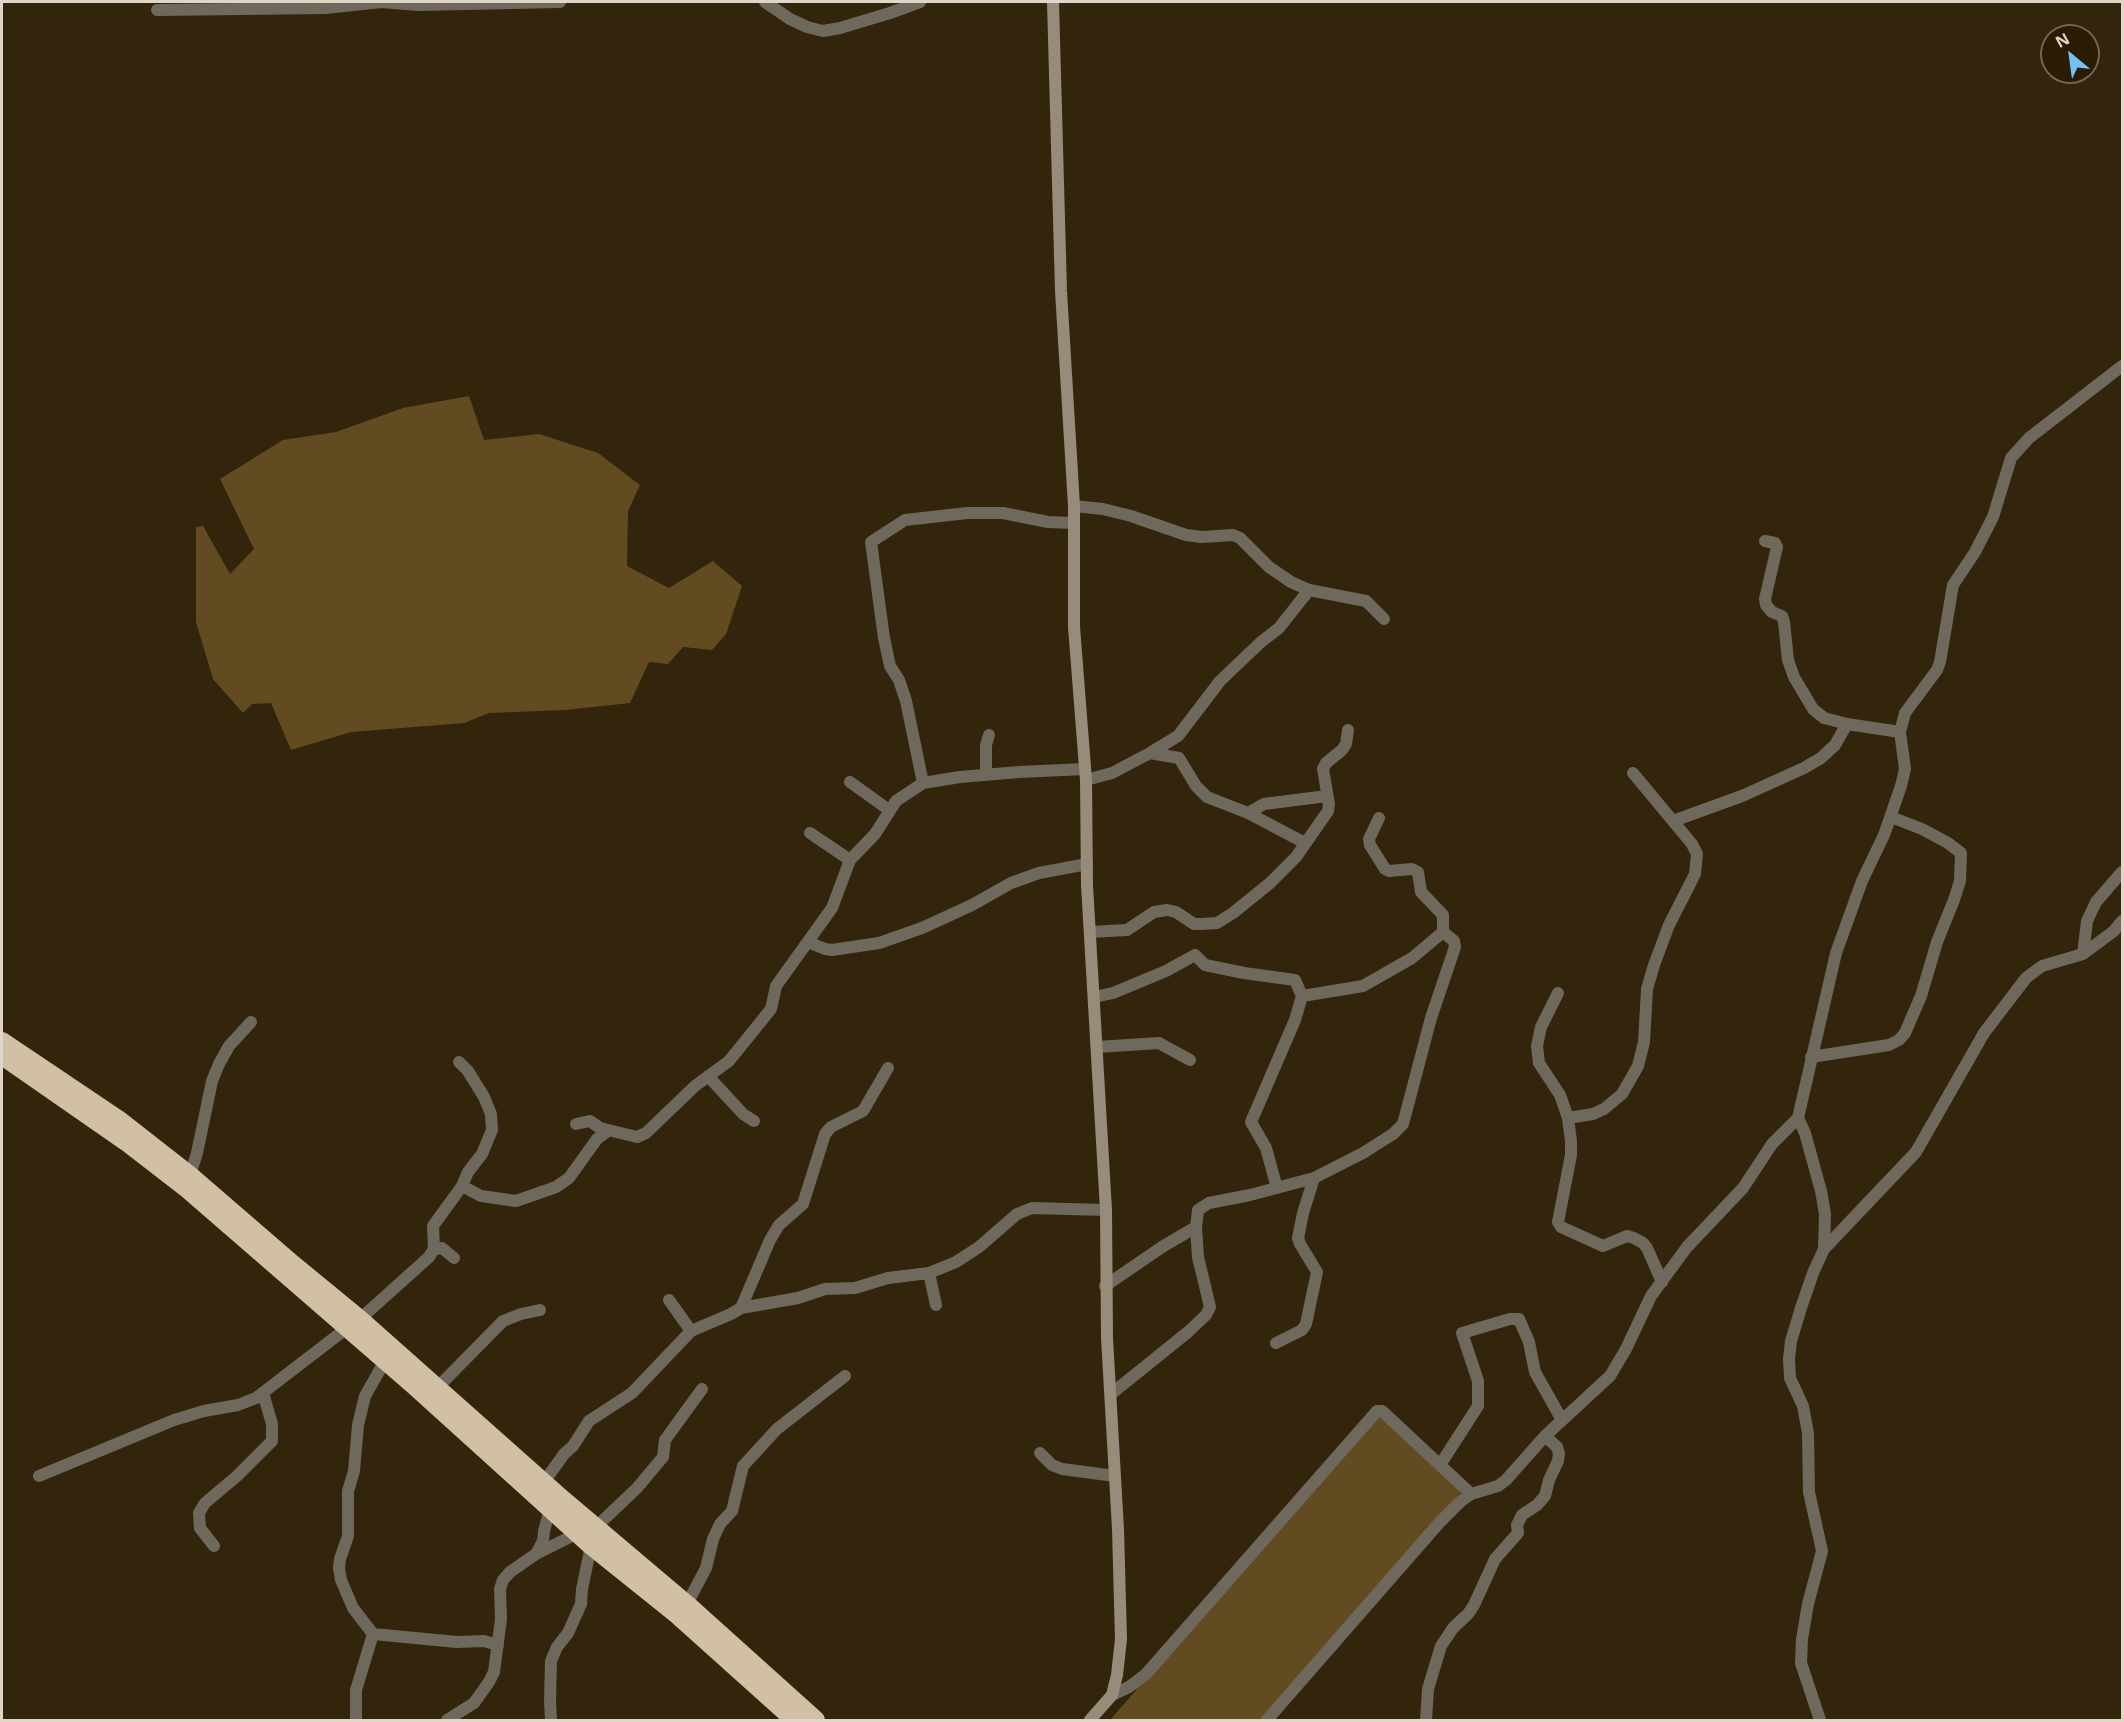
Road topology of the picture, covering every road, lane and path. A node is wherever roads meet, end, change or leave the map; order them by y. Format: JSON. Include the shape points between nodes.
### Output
{"nodes":[{"id":1,"x":560,"y":2,"type":"edge"},
{"id":2,"x":765,"y":2,"type":"edge"},
{"id":3,"x":920,"y":2,"type":"edge"},
{"id":4,"x":1053,"y":2,"type":"edge"},
{"id":5,"x":157,"y":9,"type":"dead end"},
{"id":6,"x":2122,"y":366,"type":"edge"},
{"id":7,"x":1074,"y":506,"type":"junction"},
{"id":8,"x":1074,"y":523,"type":"junction"},
{"id":9,"x":1766,"y":541,"type":"dead end"},
{"id":10,"x":1309,"y":590,"type":"junction"},
{"id":11,"x":1384,"y":619,"type":"dead end"},
{"id":12,"x":1847,"y":724,"type":"junction"},
{"id":13,"x":1348,"y":730,"type":"dead end"},
{"id":14,"x":1900,"y":732,"type":"junction"},
{"id":15,"x":989,"y":735,"type":"dead end"},
{"id":16,"x":1150,"y":753,"type":"junction"},
{"id":17,"x":1634,"y":773,"type":"dead end"},
{"id":18,"x":1085,"y":774,"type":"junction"},
{"id":19,"x":986,"y":775,"type":"junction"},
{"id":20,"x":850,"y":782,"type":"dead end"},
{"id":21,"x":923,"y":783,"type":"junction"},
{"id":22,"x":1327,"y":796,"type":"junction"},
{"id":23,"x":889,"y":810,"type":"junction"},
{"id":24,"x":1248,"y":813,"type":"junction"},
{"id":25,"x":1891,"y":817,"type":"junction"},
{"id":26,"x":1379,"y":818,"type":"dead end"},
{"id":27,"x":1673,"y":821,"type":"junction"},
{"id":28,"x":810,"y":833,"type":"dead end"},
{"id":29,"x":1305,"y":843,"type":"junction"},
{"id":30,"x":850,"y":860,"type":"junction"},
{"id":31,"x":1087,"y":864,"type":"junction"},
{"id":32,"x":2122,"y":872,"type":"edge"},
{"id":33,"x":2122,"y":921,"type":"edge"},
{"id":34,"x":1090,"y":932,"type":"junction"},
{"id":35,"x":1443,"y":932,"type":"junction"},
{"id":36,"x":808,"y":942,"type":"junction"},
{"id":37,"x":2083,"y":954,"type":"junction"},
{"id":38,"x":1557,"y":993,"type":"dead end"},
{"id":39,"x":1302,"y":996,"type":"junction"},
{"id":40,"x":1094,"y":997,"type":"junction"},
{"id":41,"x":251,"y":1022,"type":"dead end"},
{"id":42,"x":2,"y":1041,"type":"edge"},
{"id":43,"x":1097,"y":1047,"type":"junction"},
{"id":44,"x":2,"y":1056,"type":"edge"},
{"id":45,"x":1811,"y":1057,"type":"junction"},
{"id":46,"x":1190,"y":1060,"type":"dead end"},
{"id":47,"x":459,"y":1062,"type":"dead end"},
{"id":48,"x":888,"y":1068,"type":"dead end"},
{"id":49,"x":708,"y":1076,"type":"junction"},
{"id":50,"x":1568,"y":1118,"type":"junction"},
{"id":51,"x":1798,"y":1118,"type":"junction"},
{"id":52,"x":754,"y":1121,"type":"dead end"},
{"id":53,"x":576,"y":1124,"type":"dead end"},
{"id":54,"x":608,"y":1131,"type":"junction"},
{"id":55,"x":190,"y":1175,"type":"junction"},
{"id":56,"x":1314,"y":1178,"type":"junction"},
{"id":57,"x":462,"y":1186,"type":"junction"},
{"id":58,"x":1277,"y":1188,"type":"junction"},
{"id":59,"x":1106,"y":1210,"type":"junction"},
{"id":60,"x":1196,"y":1227,"type":"junction"},
{"id":61,"x":1824,"y":1249,"type":"junction"},
{"id":62,"x":434,"y":1250,"type":"junction"},
{"id":63,"x":454,"y":1258,"type":"dead end"},
{"id":64,"x":929,"y":1273,"type":"junction"},
{"id":65,"x":1662,"y":1282,"type":"junction"},
{"id":66,"x":1105,"y":1286,"type":"junction"},
{"id":67,"x":669,"y":1299,"type":"dead end"},
{"id":68,"x":936,"y":1305,"type":"dead end"},
{"id":69,"x":741,"y":1308,"type":"junction"},
{"id":70,"x":540,"y":1310,"type":"dead end"},
{"id":71,"x":354,"y":1324,"type":"junction"},
{"id":72,"x":691,"y":1331,"type":"junction"},
{"id":73,"x":1276,"y":1343,"type":"dead end"},
{"id":74,"x":385,"y":1361,"type":"junction"},
{"id":75,"x":845,"y":1376,"type":"dead end"},
{"id":76,"x":437,"y":1388,"type":"junction"},
{"id":77,"x":702,"y":1389,"type":"dead end"},
{"id":78,"x":263,"y":1393,"type":"junction"},
{"id":79,"x":1111,"y":1394,"type":"junction"},
{"id":80,"x":1562,"y":1420,"type":"junction"},
{"id":81,"x":1545,"y":1436,"type":"junction"},
{"id":82,"x":1040,"y":1453,"type":"dead end"},
{"id":83,"x":1440,"y":1465,"type":"junction"},
{"id":84,"x":39,"y":1476,"type":"dead end"},
{"id":85,"x":1115,"y":1476,"type":"junction"},
{"id":86,"x":544,"y":1482,"type":"junction"},
{"id":87,"x":1471,"y":1494,"type":"junction"},
{"id":88,"x":550,"y":1509,"type":"junction"},
{"id":89,"x":596,"y":1527,"type":"junction"},
{"id":90,"x":576,"y":1534,"type":"junction"},
{"id":91,"x":214,"y":1546,"type":"dead end"},
{"id":92,"x":591,"y":1546,"type":"junction"},
{"id":93,"x":536,"y":1554,"type":"junction"},
{"id":94,"x":687,"y":1604,"type":"junction"},
{"id":95,"x":373,"y":1634,"type":"junction"},
{"id":96,"x":498,"y":1646,"type":"junction"},
{"id":97,"x":1112,"y":1695,"type":"junction"},
{"id":98,"x":356,"y":1720,"type":"edge"},
{"id":99,"x":447,"y":1720,"type":"edge"},
{"id":100,"x":551,"y":1720,"type":"edge"},
{"id":101,"x":794,"y":1720,"type":"edge"},
{"id":102,"x":816,"y":1720,"type":"edge"},
{"id":103,"x":1090,"y":1720,"type":"edge"},
{"id":104,"x":1267,"y":1720,"type":"edge"},
{"id":105,"x":1426,"y":1720,"type":"edge"},
{"id":106,"x":1820,"y":1720,"type":"edge"}],
"edges":[{"from":1,"to":5,"type":"street","via":[[381,2],[326,8]]},
{"from":2,"to":3,"type":"street","via":[[790,19],[824,30],[890,14]]},
{"from":4,"to":7,"type":"street","via":[[1061,291]]},
{"from":6,"to":14,"type":"street","via":[[2029,438],[2011,458],[1994,517],[1953,585],[1937,670],[1905,713]]},
{"from":7,"to":8,"type":"street"},
{"from":7,"to":10,"type":"street","via":[[1131,516],[1186,535],[1233,535],[1280,575]]},
{"from":8,"to":18,"type":"street","via":[[1074,627]]},
{"from":8,"to":21,"type":"street","via":[[1003,513],[967,513],[905,520],[871,542],[890,666],[906,701]]},
{"from":9,"to":12,"type":"street","via":[[1777,547],[1766,605],[1782,616],[1794,676],[1812,709],[1824,718]]},
{"from":10,"to":11,"type":"street","via":[[1366,601]]},
{"from":10,"to":16,"type":"street","via":[[1279,628],[1220,681],[1178,736]]},
{"from":12,"to":14,"type":"street"},
{"from":12,"to":27,"type":"street","via":[[1835,746],[1804,768]]},
{"from":13,"to":22,"type":"street","via":[[1346,744],[1323,769]]},
{"from":14,"to":25,"type":"street","via":[[1905,769]]},
{"from":15,"to":19,"type":"street"},
{"from":16,"to":18,"type":"street","via":[[1112,772]]},
{"from":16,"to":24,"type":"street","via":[[1179,758],[1207,797]]},
{"from":17,"to":27,"type":"street"},
{"from":18,"to":19,"type":"street"},
{"from":18,"to":31,"type":"street"},
{"from":19,"to":21,"type":"street"},
{"from":20,"to":23,"type":"street"},
{"from":21,"to":23,"type":"street"},
{"from":22,"to":24,"type":"street","via":[[1264,804]]},
{"from":22,"to":29,"type":"street","via":[[1328,811]]},
{"from":23,"to":30,"type":"street","via":[[875,834]]},
{"from":24,"to":29,"type":"street"},
{"from":25,"to":45,"type":"street","via":[[1836,953]]},
{"from":25,"to":45,"type":"street","via":[[1958,850],[1961,872],[1954,900],[1905,1034],[1889,1045]]},
{"from":26,"to":35,"type":"street","via":[[1370,845],[1385,869],[1416,869],[1422,892],[1443,915]]},
{"from":27,"to":50,"type":"street","via":[[1692,844],[1698,862],[1654,965],[1647,989],[1644,1042],[1638,1066],[1622,1094],[1604,1109]]},
{"from":28,"to":30,"type":"street"},
{"from":29,"to":34,"type":"street","via":[[1270,883],[1217,923],[1194,924],[1167,910],[1154,912],[1127,930]]},
{"from":30,"to":36,"type":"street","via":[[832,908]]},
{"from":31,"to":34,"type":"street"},
{"from":31,"to":36,"type":"street","via":[[1011,883],[922,928],[879,943],[832,950]]},
{"from":32,"to":37,"type":"street","via":[[2096,902],[2087,921]]},
{"from":33,"to":37,"type":"street"},
{"from":34,"to":40,"type":"street"},
{"from":35,"to":39,"type":"street","via":[[1412,958],[1363,986]]},
{"from":35,"to":56,"type":"street","via":[[1455,947],[1431,1018],[1403,1124],[1393,1134]]},
{"from":36,"to":49,"type":"street","via":[[776,987],[768,1014],[729,1061]]},
{"from":37,"to":61,"type":"street","via":[[2042,966],[2016,989],[1984,1033],[1916,1152]]},
{"from":38,"to":50,"type":"street","via":[[1537,1046],[1539,1063],[1560,1095]]},
{"from":39,"to":40,"type":"street","via":[[1295,980],[1205,965],[1195,955],[1166,971]]},
{"from":39,"to":58,"type":"street","via":[[1280,1059],[1251,1122],[1266,1148]]},
{"from":40,"to":43,"type":"street"},
{"from":41,"to":55,"type":"street","via":[[229,1046],[212,1081]]},
{"from":42,"to":55,"type":"highway","via":[[121,1121]]},
{"from":43,"to":46,"type":"street","via":[[1159,1043]]},
{"from":43,"to":59,"type":"street"},
{"from":44,"to":71,"type":"highway","via":[[126,1142]]},
{"from":45,"to":51,"type":"street"},
{"from":47,"to":57,"type":"street","via":[[484,1097],[493,1123],[482,1154]]},
{"from":48,"to":69,"type":"street","via":[[862,1111],[825,1134],[803,1204],[779,1225],[770,1240]]},
{"from":49,"to":52,"type":"street"},
{"from":49,"to":54,"type":"street","via":[[646,1133],[638,1137]]},
{"from":50,"to":65,"type":"street","via":[[1572,1155],[1557,1222],[1560,1227],[1603,1246],[1627,1236],[1643,1243]]},
{"from":51,"to":61,"type":"street","via":[[1826,1214]]},
{"from":51,"to":65,"type":"street","via":[[1772,1144],[1743,1188],[1687,1247]]},
{"from":53,"to":54,"type":"street","via":[[590,1121]]},
{"from":54,"to":57,"type":"street","via":[[556,1187],[516,1201],[481,1196]]},
{"from":55,"to":71,"type":"highway"},
{"from":56,"to":58,"type":"street"},
{"from":56,"to":73,"type":"street","via":[[1298,1238],[1317,1272],[1306,1324]]},
{"from":57,"to":62,"type":"street","via":[[433,1226]]},
{"from":58,"to":60,"type":"street","via":[[1202,1206]]},
{"from":59,"to":64,"type":"street","via":[[1032,1208],[1011,1218],[956,1262]]},
{"from":59,"to":66,"type":"street"},
{"from":60,"to":66,"type":"street"},
{"from":60,"to":79,"type":"street","via":[[1198,1257],[1210,1307],[1206,1315]]},
{"from":61,"to":106,"type":"street","via":[[1801,1308],[1789,1359],[1790,1378],[1803,1406],[1808,1433],[1809,1492],[1822,1551],[1802,1639],[1802,1663]]},
{"from":62,"to":63,"type":"street","via":[[442,1248]]},
{"from":62,"to":71,"type":"street"},
{"from":64,"to":68,"type":"street"},
{"from":64,"to":69,"type":"street","via":[[888,1278],[855,1288],[825,1289]]},
{"from":65,"to":80,"type":"street","via":[[1644,1308],[1610,1377]]},
{"from":66,"to":79,"type":"street"},
{"from":67,"to":72,"type":"street"},
{"from":69,"to":72,"type":"street"},
{"from":70,"to":76,"type":"street","via":[[503,1321]]},
{"from":71,"to":74,"type":"highway"},
{"from":71,"to":76,"type":"highway"},
{"from":71,"to":78,"type":"street"},
{"from":72,"to":86,"type":"street","via":[[632,1393],[589,1421]]},
{"from":74,"to":88,"type":"highway"},
{"from":74,"to":95,"type":"street","via":[[365,1396],[358,1425],[348,1491],[348,1536],[339,1568],[353,1608]]},
{"from":75,"to":94,"type":"street","via":[[777,1429],[743,1466],[732,1511],[720,1524],[706,1568]]},
{"from":76,"to":86,"type":"highway"},
{"from":77,"to":89,"type":"street","via":[[665,1440],[663,1457]]},
{"from":78,"to":84,"type":"street","via":[[238,1405],[174,1420]]},
{"from":78,"to":91,"type":"street","via":[[272,1424],[272,1441],[199,1513],[200,1528]]},
{"from":79,"to":85,"type":"street"},
{"from":80,"to":81,"type":"street"},
{"from":80,"to":83,"type":"street","via":[[1535,1372],[1519,1319],[1466,1331],[1461,1333],[1478,1381],[1478,1406]]},
{"from":81,"to":87,"type":"street","via":[[1506,1480]]},
{"from":81,"to":105,"type":"street","via":[[1559,1454],[1545,1496],[1522,1515],[1518,1533],[1495,1558],[1474,1605],[1442,1646],[1428,1689]]},
{"from":82,"to":85,"type":"street","via":[[1062,1469]]},
{"from":83,"to":87,"type":"street"},
{"from":83,"to":97,"type":"street","via":[[1382,1411],[1377,1411],[1146,1674]]},
{"from":85,"to":97,"type":"street","via":[[1121,1639]]},
{"from":86,"to":89,"type":"highway"},
{"from":87,"to":104,"type":"street","via":[[1439,1523]]},
{"from":88,"to":90,"type":"highway"},
{"from":88,"to":93,"type":"street"},
{"from":89,"to":94,"type":"highway"},
{"from":90,"to":92,"type":"highway"},
{"from":90,"to":93,"type":"street"},
{"from":92,"to":100,"type":"street","via":[[581,1604],[551,1661]]},
{"from":92,"to":101,"type":"highway","via":[[677,1615]]},
{"from":93,"to":96,"type":"street","via":[[503,1580]]},
{"from":94,"to":102,"type":"highway"},
{"from":95,"to":96,"type":"street","via":[[484,1641]]},
{"from":95,"to":98,"type":"street","via":[[356,1690]]},
{"from":96,"to":99,"type":"street","via":[[494,1672],[482,1695]]},
{"from":97,"to":103,"type":"street"}]}
